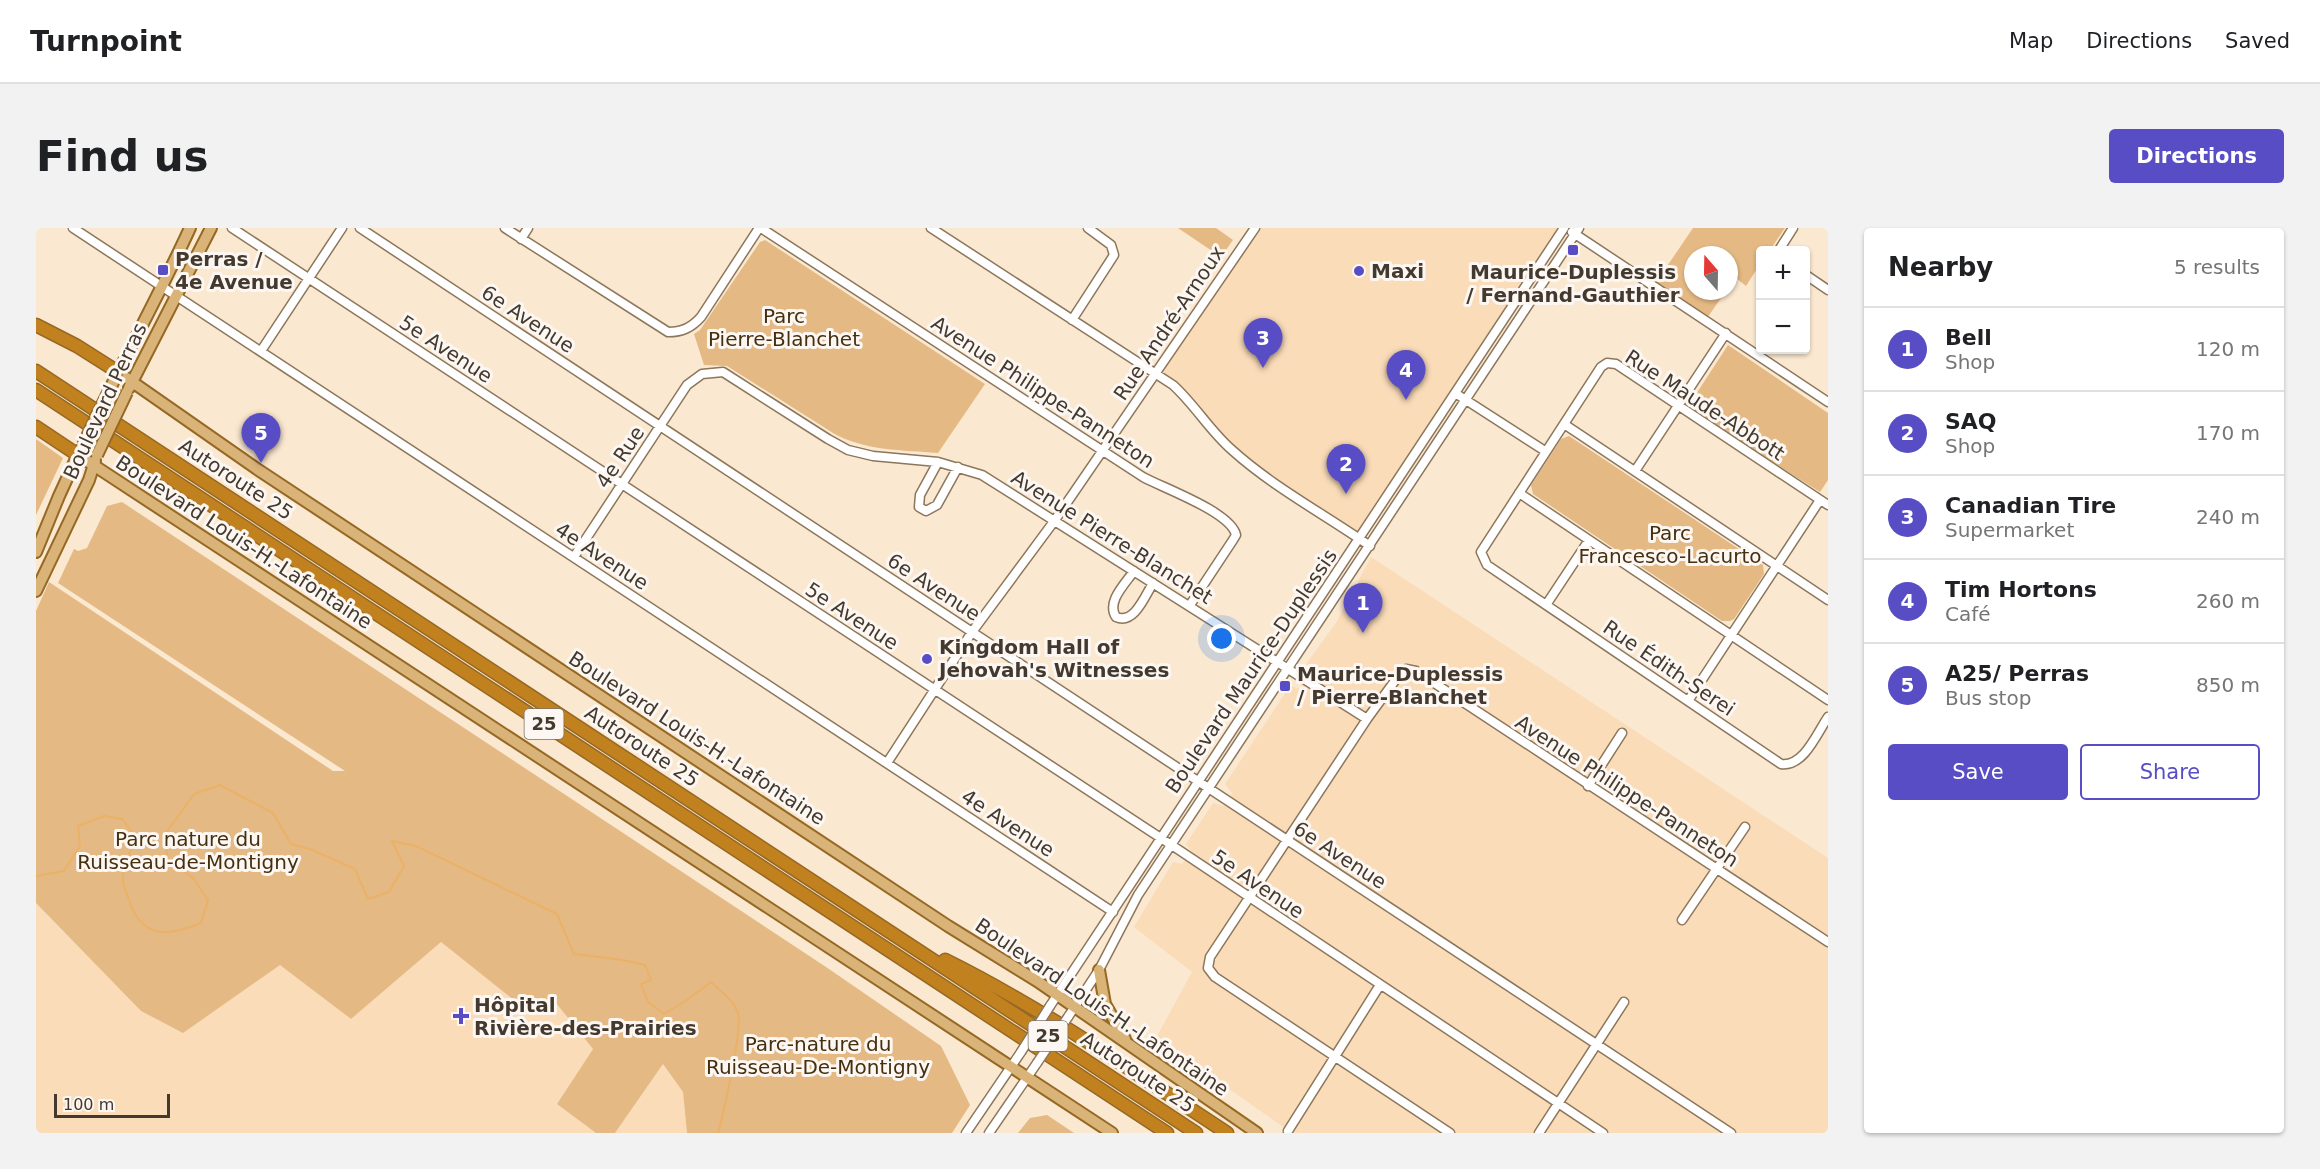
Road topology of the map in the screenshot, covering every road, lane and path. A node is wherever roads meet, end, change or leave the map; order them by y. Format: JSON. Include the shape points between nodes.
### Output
{"nodes":[{"id":1,"x":73,"y":228,"type":"edge"},
{"id":2,"x":190,"y":228,"type":"edge"},
{"id":3,"x":211,"y":228,"type":"edge"},
{"id":4,"x":232,"y":228,"type":"edge"},
{"id":5,"x":342,"y":228,"type":"edge"},
{"id":6,"x":360,"y":228,"type":"edge"},
{"id":7,"x":505,"y":228,"type":"edge"},
{"id":8,"x":528,"y":228,"type":"edge"},
{"id":9,"x":760,"y":228,"type":"edge"},
{"id":10,"x":931,"y":228,"type":"edge"},
{"id":11,"x":1088,"y":228,"type":"edge"},
{"id":12,"x":1255,"y":228,"type":"edge"},
{"id":13,"x":1565,"y":228,"type":"edge"},
{"id":14,"x":1793,"y":228,"type":"edge"},
{"id":15,"x":1577,"y":231,"type":"edge"},
{"id":16,"x":521,"y":239,"type":"junction"},
{"id":17,"x":1782,"y":246,"type":"edge"},
{"id":18,"x":1810,"y":278,"type":"edge"},
{"id":19,"x":309,"y":279,"type":"junction"},
{"id":20,"x":163,"y":287,"type":"junction"},
{"id":21,"x":1828,"y":290,"type":"edge"},
{"id":22,"x":176,"y":295,"type":"junction"},
{"id":23,"x":1072,"y":320,"type":"junction"},
{"id":24,"x":36,"y":325,"type":"edge"},
{"id":25,"x":1726,"y":333,"type":"junction"},
{"id":26,"x":261,"y":351,"type":"junction"},
{"id":27,"x":36,"y":371,"type":"edge"},
{"id":28,"x":1154,"y":373,"type":"junction"},
{"id":29,"x":116,"y":376,"type":"junction"},
{"id":30,"x":696,"y":377,"type":"joint"},
{"id":31,"x":129,"y":387,"type":"junction"},
{"id":32,"x":36,"y":390,"type":"edge"},
{"id":33,"x":1455,"y":393,"type":"junction"},
{"id":34,"x":1466,"y":400,"type":"junction"},
{"id":35,"x":1828,"y":402,"type":"edge"},
{"id":36,"x":1679,"y":406,"type":"junction"},
{"id":37,"x":1564,"y":424,"type":"junction"},
{"id":38,"x":660,"y":426,"type":"junction"},
{"id":39,"x":36,"y":427,"type":"edge"},
{"id":40,"x":81,"y":450,"type":"junction"},
{"id":41,"x":1103,"y":451,"type":"junction"},
{"id":42,"x":1545,"y":451,"type":"junction"},
{"id":43,"x":96,"y":460,"type":"junction"},
{"id":44,"x":938,"y":462,"type":"junction"},
{"id":45,"x":958,"y":467,"type":"junction"},
{"id":46,"x":1635,"y":471,"type":"junction"},
{"id":47,"x":622,"y":484,"type":"junction"},
{"id":48,"x":1519,"y":493,"type":"junction"},
{"id":49,"x":1824,"y":502,"type":"edge"},
{"id":50,"x":1055,"y":520,"type":"junction"},
{"id":51,"x":1359,"y":538,"type":"junction"},
{"id":52,"x":1590,"y":540,"type":"junction"},
{"id":53,"x":1370,"y":546,"type":"junction"},
{"id":54,"x":36,"y":552,"type":"edge"},
{"id":55,"x":574,"y":557,"type":"junction"},
{"id":56,"x":1482,"y":557,"type":"joint"},
{"id":57,"x":1778,"y":566,"type":"junction"},
{"id":58,"x":1134,"y":571,"type":"junction"},
{"id":59,"x":1153,"y":583,"type":"junction"},
{"id":60,"x":36,"y":591,"type":"edge"},
{"id":61,"x":1828,"y":600,"type":"edge"},
{"id":62,"x":1190,"y":605,"type":"junction"},
{"id":63,"x":1546,"y":605,"type":"junction"},
{"id":64,"x":972,"y":632,"type":"junction"},
{"id":65,"x":1731,"y":634,"type":"junction"},
{"id":66,"x":1278,"y":661,"type":"junction"},
{"id":67,"x":1289,"y":668,"type":"junction"},
{"id":68,"x":934,"y":690,"type":"junction"},
{"id":69,"x":1688,"y":700,"type":"junction"},
{"id":70,"x":1828,"y":700,"type":"edge"},
{"id":71,"x":1828,"y":717,"type":"edge"},
{"id":72,"x":1366,"y":719,"type":"junction"},
{"id":73,"x":1622,"y":733,"type":"dead end"},
{"id":74,"x":887,"y":763,"type":"junction"},
{"id":75,"x":1199,"y":781,"type":"junction"},
{"id":76,"x":1588,"y":786,"type":"junction"},
{"id":77,"x":1209,"y":789,"type":"junction"},
{"id":78,"x":1745,"y":827,"type":"dead end"},
{"id":79,"x":1160,"y":838,"type":"junction"},
{"id":80,"x":1287,"y":839,"type":"junction"},
{"id":81,"x":1171,"y":846,"type":"junction"},
{"id":82,"x":1716,"y":869,"type":"junction"},
{"id":83,"x":1248,"y":897,"type":"junction"},
{"id":84,"x":1113,"y":912,"type":"junction"},
{"id":85,"x":1682,"y":920,"type":"dead end"},
{"id":86,"x":901,"y":939,"type":"junction"},
{"id":87,"x":1827,"y":939,"type":"edge"},
{"id":88,"x":1099,"y":970,"type":"junction"},
{"id":89,"x":1380,"y":985,"type":"junction"},
{"id":90,"x":1058,"y":995,"type":"junction"},
{"id":91,"x":1624,"y":1002,"type":"dead end"},
{"id":92,"x":1075,"y":1006,"type":"junction"},
{"id":93,"x":1127,"y":1042,"type":"junction"},
{"id":94,"x":1597,"y":1045,"type":"junction"},
{"id":95,"x":1335,"y":1057,"type":"junction"},
{"id":96,"x":1011,"y":1066,"type":"junction"},
{"id":97,"x":1028,"y":1077,"type":"junction"},
{"id":98,"x":1558,"y":1104,"type":"junction"},
{"id":99,"x":1288,"y":1131,"type":"dead end"},
{"id":100,"x":966,"y":1133,"type":"edge"},
{"id":101,"x":989,"y":1133,"type":"edge"},
{"id":102,"x":1112,"y":1133,"type":"edge"},
{"id":103,"x":1166,"y":1133,"type":"edge"},
{"id":104,"x":1196,"y":1133,"type":"edge"},
{"id":105,"x":1227,"y":1133,"type":"edge"},
{"id":106,"x":1257,"y":1133,"type":"edge"},
{"id":107,"x":1450,"y":1133,"type":"edge"},
{"id":108,"x":1539,"y":1133,"type":"edge"},
{"id":109,"x":1603,"y":1133,"type":"edge"},
{"id":110,"x":1731,"y":1133,"type":"edge"}],
"edges":[{"from":1,"to":20,"type":"street","name":"4e Avenue"},
{"from":2,"to":20,"type":"main road","name":"Boulevard Perras"},
{"from":3,"to":22,"type":"main road","name":"Boulevard Perras"},
{"from":4,"to":19,"type":"street","name":"5e Avenue"},
{"from":5,"to":19,"type":"street"},
{"from":6,"to":38,"type":"street","name":"6e Avenue"},
{"from":7,"to":16,"type":"street"},
{"from":8,"to":16,"type":"street"},
{"from":9,"to":16,"type":"street","via":[[701,317],[684,330],[668,332]]},
{"from":9,"to":41,"type":"street","name":"Avenue Philippe-Panneton"},
{"from":10,"to":23,"type":"street"},
{"from":11,"to":23,"type":"street","via":[[1112,245],[1114,255]]},
{"from":12,"to":28,"type":"street","name":"Rue André-Arnoux"},
{"from":13,"to":15,"type":"street"},
{"from":13,"to":33,"type":"street","name":"Boulevard Maurice-Duplessis"},
{"from":14,"to":17,"type":"street"},
{"from":15,"to":25,"type":"street"},
{"from":15,"to":34,"type":"street","name":"Boulevard Maurice-Duplessis"},
{"from":18,"to":21,"type":"street"},
{"from":19,"to":26,"type":"street"},
{"from":19,"to":47,"type":"street","name":"5e Avenue"},
{"from":20,"to":22,"type":"street","name":"4e Avenue"},
{"from":20,"to":29,"type":"main road","name":"Boulevard Perras"},
{"from":22,"to":26,"type":"street","name":"4e Avenue"},
{"from":22,"to":31,"type":"main road","name":"Boulevard Perras"},
{"from":23,"to":28,"type":"street"},
{"from":24,"to":29,"type":"highway","via":[[76,346]]},
{"from":25,"to":35,"type":"street"},
{"from":25,"to":36,"type":"street"},
{"from":26,"to":55,"type":"street","name":"4e Avenue"},
{"from":27,"to":86,"type":"highway","name":"Autoroute 25","number":"25"},
{"from":28,"to":41,"type":"street","name":"Rue André-Arnoux"},
{"from":28,"to":51,"type":"street","via":[[1187,397],[1224,443],[1249,465]]},
{"from":29,"to":31,"type":"main road","name":"Boulevard Louis-H.-Lafontaine"},
{"from":29,"to":40,"type":"main road","name":"Boulevard Perras","bridge":true},
{"from":30,"to":38,"type":"street","name":"4e Rue"},
{"from":30,"to":44,"type":"street","name":"Avenue Pierre-Blanchet","via":[[717,371],[730,375],[848,450]]},
{"from":31,"to":43,"type":"main road","name":"Boulevard Perras","bridge":true},
{"from":31,"to":90,"type":"main road","name":"Boulevard Louis-H.-Lafontaine"},
{"from":32,"to":103,"type":"highway","name":"Autoroute 25","number":"25"},
{"from":33,"to":34,"type":"street"},
{"from":33,"to":51,"type":"street","name":"Boulevard Maurice-Duplessis"},
{"from":34,"to":42,"type":"street"},
{"from":34,"to":53,"type":"street","name":"Boulevard Maurice-Duplessis"},
{"from":36,"to":37,"type":"street","name":"Rue Maude-Abbott","via":[[1616,364],[1608,363],[1601,367]]},
{"from":36,"to":46,"type":"street"},
{"from":36,"to":49,"type":"street","name":"Rue Maude-Abbott"},
{"from":37,"to":42,"type":"street","name":"Rue Maude-Abbott"},
{"from":37,"to":46,"type":"street"},
{"from":38,"to":47,"type":"street","name":"4e Rue"},
{"from":38,"to":64,"type":"street","name":"6e Avenue"},
{"from":39,"to":40,"type":"highway"},
{"from":40,"to":43,"type":"main road","name":"Boulevard Louis-H.-Lafontaine"},
{"from":40,"to":54,"type":"main road","name":"Boulevard Perras"},
{"from":41,"to":50,"type":"street","name":"Rue André-Arnoux"},
{"from":41,"to":62,"type":"street","name":"Avenue Philippe-Panneton","via":[[1143,477],[1188,497],[1234,530],[1236,536]]},
{"from":42,"to":48,"type":"street","name":"Rue Maude-Abbott"},
{"from":43,"to":60,"type":"main road","name":"Boulevard Perras"},
{"from":43,"to":96,"type":"main road","name":"Boulevard Louis-H.-Lafontaine"},
{"from":44,"to":45,"type":"street","name":"Avenue Pierre-Blanchet"},
{"from":44,"to":45,"type":"street","via":[[918,499],[926,511],[937,505]]},
{"from":45,"to":50,"type":"street","name":"Avenue Pierre-Blanchet","via":[[982,475]]},
{"from":46,"to":57,"type":"street"},
{"from":47,"to":55,"type":"street","name":"4e Rue"},
{"from":47,"to":68,"type":"street","name":"5e Avenue"},
{"from":48,"to":52,"type":"street"},
{"from":48,"to":56,"type":"street","name":"Rue Maude-Abbott","via":[[1483,546]]},
{"from":49,"to":57,"type":"street"},
{"from":50,"to":58,"type":"street","name":"Avenue Pierre-Blanchet"},
{"from":50,"to":64,"type":"street","name":"Rue André-Arnoux"},
{"from":51,"to":53,"type":"street"},
{"from":51,"to":66,"type":"street","name":"Boulevard Maurice-Duplessis"},
{"from":52,"to":63,"type":"street"},
{"from":52,"to":65,"type":"street"},
{"from":53,"to":67,"type":"street","name":"Boulevard Maurice-Duplessis"},
{"from":55,"to":74,"type":"street","name":"4e Avenue"},
{"from":56,"to":63,"type":"street","name":"Rue Édith-Serei","via":[[1487,565]]},
{"from":57,"to":61,"type":"street"},
{"from":57,"to":65,"type":"street"},
{"from":58,"to":59,"type":"street","name":"Avenue Pierre-Blanchet"},
{"from":58,"to":59,"type":"street","via":[[1113,602],[1116,617],[1131,617]]},
{"from":59,"to":62,"type":"street","name":"Avenue Pierre-Blanchet"},
{"from":62,"to":66,"type":"street","name":"Avenue Pierre-Blanchet"},
{"from":63,"to":69,"type":"street","name":"Rue Édith-Serei"},
{"from":64,"to":68,"type":"street","name":"Rue André-Arnoux"},
{"from":64,"to":75,"type":"street","name":"6e Avenue"},
{"from":65,"to":69,"type":"street"},
{"from":65,"to":70,"type":"street"},
{"from":66,"to":67,"type":"street","name":"Avenue Pierre-Blanchet"},
{"from":66,"to":75,"type":"street","name":"Boulevard Maurice-Duplessis"},
{"from":67,"to":72,"type":"street","name":"Avenue Pierre-Blanchet"},
{"from":67,"to":77,"type":"street","name":"Boulevard Maurice-Duplessis"},
{"from":68,"to":74,"type":"street","name":"Rue André-Arnoux"},
{"from":68,"to":79,"type":"street","name":"5e Avenue"},
{"from":69,"to":71,"type":"street","name":"Rue Édith-Serei","via":[[1781,764],[1802,757]]},
{"from":72,"to":76,"type":"street","name":"Avenue Philippe-Panneton","via":[[1398,674],[1407,669],[1416,671]]},
{"from":72,"to":80,"type":"street"},
{"from":73,"to":76,"type":"street"},
{"from":74,"to":84,"type":"street","name":"4e Avenue"},
{"from":75,"to":77,"type":"street","name":"6e Avenue"},
{"from":75,"to":79,"type":"street","name":"Boulevard Maurice-Duplessis"},
{"from":76,"to":82,"type":"street","name":"Avenue Philippe-Panneton"},
{"from":77,"to":80,"type":"street","name":"6e Avenue"},
{"from":77,"to":81,"type":"street","name":"Boulevard Maurice-Duplessis"},
{"from":78,"to":82,"type":"street"},
{"from":79,"to":81,"type":"street","name":"5e Avenue"},
{"from":79,"to":84,"type":"street","name":"Boulevard Maurice-Duplessis"},
{"from":80,"to":83,"type":"street"},
{"from":80,"to":94,"type":"street","name":"6e Avenue"},
{"from":81,"to":83,"type":"street","name":"5e Avenue"},
{"from":81,"to":88,"type":"street","name":"Boulevard Maurice-Duplessis","via":[[1138,895]]},
{"from":82,"to":85,"type":"street"},
{"from":82,"to":87,"type":"street","name":"Avenue Philippe-Panneton"},
{"from":83,"to":89,"type":"street","name":"5e Avenue"},
{"from":83,"to":95,"type":"street","via":[[1210,957],[1208,968],[1215,977]]},
{"from":84,"to":90,"type":"street","name":"Boulevard Maurice-Duplessis"},
{"from":86,"to":104,"type":"highway","name":"Autoroute 25","number":"25"},
{"from":86,"to":105,"type":"highway","via":[[1022,1001]]},
{"from":88,"to":92,"type":"street","name":"Boulevard Maurice-Duplessis"},
{"from":88,"to":93,"type":"main road","via":[[1105,1004]]},
{"from":89,"to":95,"type":"street"},
{"from":89,"to":98,"type":"street","name":"5e Avenue"},
{"from":90,"to":92,"type":"main road","name":"Boulevard Louis-H.-Lafontaine"},
{"from":90,"to":96,"type":"street","name":"Boulevard Maurice-Duplessis","bridge":true},
{"from":91,"to":94,"type":"street"},
{"from":92,"to":93,"type":"main road","name":"Boulevard Louis-H.-Lafontaine"},
{"from":92,"to":97,"type":"street","name":"Boulevard Maurice-Duplessis","bridge":true},
{"from":93,"to":106,"type":"main road","name":"Boulevard Louis-H.-Lafontaine"},
{"from":94,"to":98,"type":"street"},
{"from":94,"to":110,"type":"street","name":"6e Avenue"},
{"from":95,"to":99,"type":"street"},
{"from":95,"to":107,"type":"street"},
{"from":96,"to":97,"type":"main road","name":"Boulevard Louis-H.-Lafontaine"},
{"from":96,"to":100,"type":"street","name":"Boulevard Maurice-Duplessis"},
{"from":97,"to":101,"type":"street","name":"Boulevard Maurice-Duplessis"},
{"from":97,"to":102,"type":"main road","name":"Boulevard Louis-H.-Lafontaine"},
{"from":98,"to":108,"type":"street"},
{"from":98,"to":109,"type":"street","name":"5e Avenue"}]}
